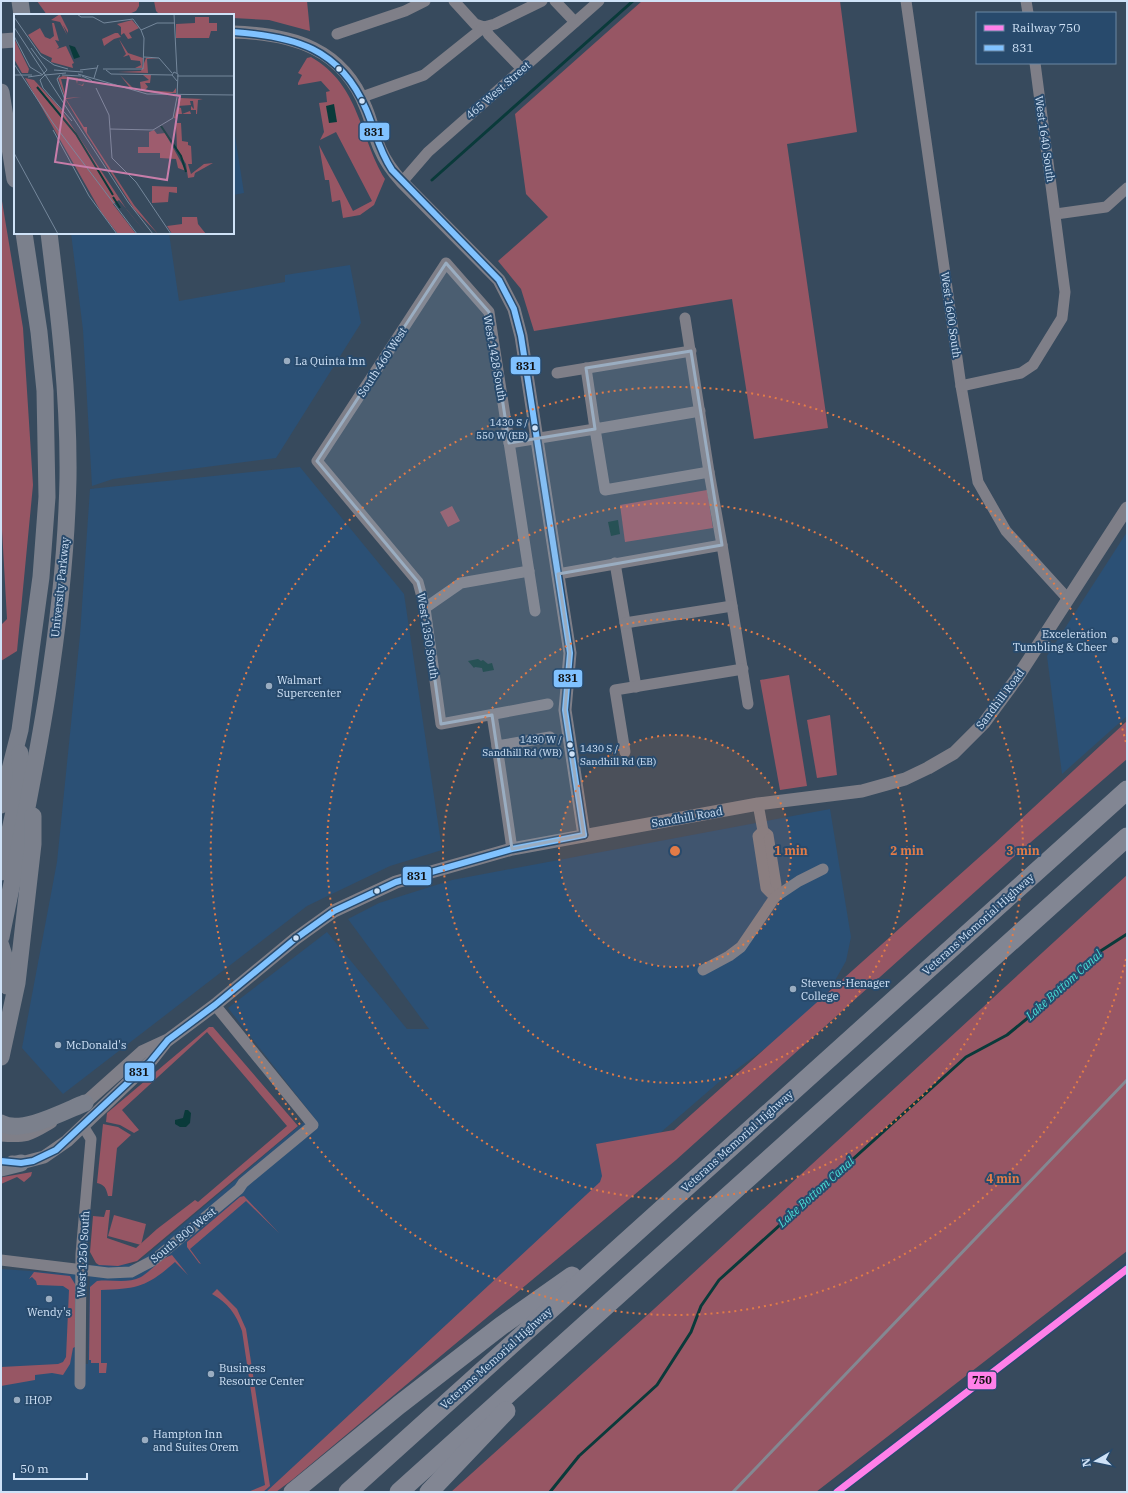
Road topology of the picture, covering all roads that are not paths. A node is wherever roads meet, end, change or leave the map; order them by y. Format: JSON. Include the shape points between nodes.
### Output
{"nodes":[{"id":1,"x":20,"y":1,"type":"edge"},
{"id":2,"x":425,"y":1,"type":"edge"},
{"id":3,"x":454,"y":1,"type":"edge"},
{"id":4,"x":542,"y":1,"type":"edge"},
{"id":5,"x":555,"y":1,"type":"edge"},
{"id":6,"x":599,"y":1,"type":"edge"},
{"id":7,"x":906,"y":1,"type":"edge"},
{"id":8,"x":1026,"y":1,"type":"edge"},
{"id":9,"x":1028,"y":12,"type":"edge"},
{"id":10,"x":22,"y":14,"type":"edge"},
{"id":11,"x":575,"y":22,"type":"junction"},
{"id":12,"x":484,"y":27,"type":"junction"},
{"id":13,"x":234,"y":32,"type":"edge"},
{"id":14,"x":337,"y":34,"type":"dead end"},
{"id":15,"x":14,"y":40,"type":"edge"},
{"id":16,"x":1,"y":41,"type":"edge"},
{"id":17,"x":1035,"y":64,"type":"edge"},
{"id":18,"x":522,"y":69,"type":"junction"},
{"id":19,"x":1,"y":92,"type":"edge"},
{"id":20,"x":362,"y":98,"type":"junction"},
{"id":21,"x":14,"y":173,"type":"edge"},
{"id":22,"x":402,"y":182,"type":"junction"},
{"id":23,"x":1127,"y":188,"type":"edge"},
{"id":24,"x":1056,"y":214,"type":"junction"},
{"id":25,"x":24,"y":234,"type":"edge"},
{"id":26,"x":49,"y":234,"type":"edge"},
{"id":27,"x":446,"y":263,"type":"joint"},
{"id":28,"x":685,"y":318,"type":"dead end"},
{"id":29,"x":690,"y":351,"type":"junction"},
{"id":30,"x":586,"y":368,"type":"junction"},
{"id":31,"x":557,"y":373,"type":"dead end"},
{"id":32,"x":961,"y":386,"type":"junction"},
{"id":33,"x":700,"y":411,"type":"junction"},
{"id":34,"x":595,"y":429,"type":"junction"},
{"id":35,"x":537,"y":438,"type":"junction"},
{"id":36,"x":509,"y":443,"type":"junction"},
{"id":37,"x":317,"y":461,"type":"joint"},
{"id":38,"x":709,"y":472,"type":"junction"},
{"id":39,"x":1127,"y":508,"type":"edge"},
{"id":40,"x":722,"y":545,"type":"junction"},
{"id":41,"x":615,"y":562,"type":"junction"},
{"id":42,"x":529,"y":571,"type":"junction"},
{"id":43,"x":558,"y":574,"type":"junction"},
{"id":44,"x":1068,"y":599,"type":"junction"},
{"id":45,"x":732,"y":606,"type":"junction"},
{"id":46,"x":425,"y":608,"type":"junction"},
{"id":47,"x":535,"y":611,"type":"dead end"},
{"id":48,"x":625,"y":623,"type":"junction"},
{"id":49,"x":742,"y":669,"type":"junction"},
{"id":50,"x":636,"y":687,"type":"junction"},
{"id":51,"x":548,"y":704,"type":"dead end"},
{"id":52,"x":748,"y":704,"type":"dead end"},
{"id":53,"x":492,"y":715,"type":"junction"},
{"id":54,"x":20,"y":730,"type":"junction"},
{"id":55,"x":550,"y":737,"type":"dead end"},
{"id":56,"x":497,"y":746,"type":"junction"},
{"id":57,"x":625,"y":752,"type":"dead end"},
{"id":58,"x":32,"y":784,"type":"junction"},
{"id":59,"x":1127,"y":790,"type":"edge"},
{"id":60,"x":758,"y":804,"type":"junction"},
{"id":61,"x":1,"y":805,"type":"edge"},
{"id":62,"x":584,"y":835,"type":"junction"},
{"id":63,"x":1127,"y":837,"type":"edge"},
{"id":64,"x":512,"y":849,"type":"junction"},
{"id":65,"x":823,"y":869,"type":"dead end"},
{"id":66,"x":1,"y":872,"type":"edge"},
{"id":67,"x":775,"y":898,"type":"junction"},
{"id":68,"x":1,"y":937,"type":"edge"},
{"id":69,"x":1,"y":946,"type":"edge"},
{"id":70,"x":703,"y":970,"type":"dead end"},
{"id":71,"x":215,"y":1005,"type":"junction"},
{"id":72,"x":1,"y":1013,"type":"edge"},
{"id":73,"x":168,"y":1040,"type":"junction"},
{"id":74,"x":1,"y":1057,"type":"edge"},
{"id":75,"x":85,"y":1103,"type":"junction"},
{"id":76,"x":1,"y":1123,"type":"edge"},
{"id":77,"x":83,"y":1126,"type":"junction"},
{"id":78,"x":1,"y":1135,"type":"edge"},
{"id":79,"x":1,"y":1161,"type":"edge"},
{"id":80,"x":21,"y":1163,"type":"junction"},
{"id":81,"x":1,"y":1168,"type":"edge"},
{"id":82,"x":642,"y":1226,"type":"junction"},
{"id":83,"x":1,"y":1260,"type":"edge"},
{"id":84,"x":82,"y":1270,"type":"junction"},
{"id":85,"x":602,"y":1309,"type":"junction"},
{"id":86,"x":80,"y":1384,"type":"dead end"},
{"id":87,"x":293,"y":1492,"type":"edge"},
{"id":88,"x":348,"y":1492,"type":"edge"},
{"id":89,"x":399,"y":1492,"type":"edge"},
{"id":90,"x":429,"y":1492,"type":"edge"}],
"edges":[{"from":1,"to":10,"type":"main road"},
{"from":2,"to":14,"type":"street"},
{"from":3,"to":12,"type":"street","via":[[474,24]]},
{"from":4,"to":12,"type":"street"},
{"from":5,"to":11,"type":"street"},
{"from":6,"to":11,"type":"street","name":"465 West Street"},
{"from":7,"to":32,"type":"street","name":"West 1600 South"},
{"from":8,"to":9,"type":"street"},
{"from":11,"to":18,"type":"street","name":"465 West Street"},
{"from":12,"to":18,"type":"street"},
{"from":12,"to":20,"type":"street","via":[[424,75]]},
{"from":13,"to":20,"type":"street","via":[[278,36],[303,42],[342,68]]},
{"from":15,"to":16,"type":"main road"},
{"from":17,"to":24,"type":"street","name":"West 1640 South"},
{"from":18,"to":22,"type":"street","name":"465 West Street","via":[[428,152]]},
{"from":19,"to":21,"type":"main road"},
{"from":20,"to":22,"type":"street","via":[[380,150]]},
{"from":22,"to":35,"type":"street","via":[[499,280],[506,292],[521,336]]},
{"from":23,"to":24,"type":"street","via":[[1106,207]]},
{"from":24,"to":32,"type":"street","name":"West 1640 South","via":[[1065,292],[1062,318],[1033,365],[1021,373]]},
{"from":25,"to":54,"type":"main road","name":"University Parkway","via":[[45,390],[47,466],[41,576]]},
{"from":26,"to":58,"type":"main road","name":"University Parkway","via":[[66,392],[68,478],[63,571],[52,663]]},
{"from":27,"to":36,"type":"street","name":"West 1428 South","via":[[489,312]]},
{"from":27,"to":37,"type":"street","name":"South 460 West"},
{"from":28,"to":29,"type":"street"},
{"from":29,"to":30,"type":"street"},
{"from":29,"to":33,"type":"street"},
{"from":30,"to":31,"type":"street"},
{"from":30,"to":34,"type":"street"},
{"from":32,"to":44,"type":"street","name":"West 1600 South","via":[[978,482],[1006,531]]},
{"from":33,"to":34,"type":"street"},
{"from":33,"to":38,"type":"street"},
{"from":34,"to":35,"type":"street"},
{"from":34,"to":38,"type":"street","via":[[605,490]]},
{"from":35,"to":36,"type":"street"},
{"from":35,"to":43,"type":"street"},
{"from":36,"to":42,"type":"street","name":"West 1428 South"},
{"from":37,"to":46,"type":"street","name":"West 1350 South","via":[[418,582]]},
{"from":38,"to":40,"type":"street"},
{"from":39,"to":44,"type":"street","name":"Sandhill Road"},
{"from":40,"to":41,"type":"street"},
{"from":40,"to":45,"type":"street"},
{"from":41,"to":43,"type":"street"},
{"from":41,"to":48,"type":"street"},
{"from":42,"to":46,"type":"street","via":[[461,584]]},
{"from":42,"to":47,"type":"street","name":"West 1428 South"},
{"from":43,"to":62,"type":"street","via":[[570,653],[565,710]]},
{"from":44,"to":60,"type":"street","name":"Sandhill Road","via":[[1017,678],[984,723],[954,752],[905,779],[862,791]]},
{"from":45,"to":48,"type":"street"},
{"from":45,"to":49,"type":"street"},
{"from":46,"to":53,"type":"street","name":"West 1350 South","via":[[441,724]]},
{"from":48,"to":50,"type":"street"},
{"from":49,"to":50,"type":"street"},
{"from":49,"to":52,"type":"street"},
{"from":50,"to":57,"type":"street","via":[[615,690]]},
{"from":51,"to":53,"type":"street"},
{"from":53,"to":56,"type":"street"},
{"from":54,"to":61,"type":"main road","name":"University Parkway"},
{"from":54,"to":66,"type":"main road","via":[[21,779]]},
{"from":55,"to":56,"type":"street"},
{"from":56,"to":64,"type":"street"},
{"from":58,"to":68,"type":"main road","name":"University Parkway"},
{"from":58,"to":74,"type":"main road","via":[[33,844],[20,960]]},
{"from":59,"to":82,"type":"highway","name":"Veterans Memorial Highway"},
{"from":60,"to":62,"type":"street","name":"Sandhill Road"},
{"from":60,"to":67,"type":"street","via":[[763,831],[768,835],[776,885]]},
{"from":62,"to":64,"type":"street","name":"Sandhill Road"},
{"from":63,"to":85,"type":"highway"},
{"from":64,"to":71,"type":"street","name":"Sandhill Road","via":[[396,882],[334,911],[295,939]]},
{"from":65,"to":67,"type":"street","via":[[799,881]]},
{"from":67,"to":70,"type":"street","via":[[741,947],[730,956]]},
{"from":69,"to":72,"type":"main road","via":[[7,961],[8,975]]},
{"from":71,"to":73,"type":"street","name":"Sandhill Road"},
{"from":71,"to":84,"type":"street","name":"South 800 West","via":[[313,1125],[146,1266],[123,1273]]},
{"from":73,"to":75,"type":"street","name":"Sandhill Road","via":[[142,1052]]},
{"from":73,"to":77,"type":"street","name":"Sandhill Road","via":[[150,1062]]},
{"from":75,"to":76,"type":"main road","via":[[22,1126]]},
{"from":75,"to":78,"type":"street","name":"Sandhill Road","via":[[32,1134]]},
{"from":77,"to":80,"type":"street","name":"Sandhill Road","via":[[44,1157]]},
{"from":77,"to":84,"type":"street","name":"West 1250 South","via":[[91,1139],[82,1239]]},
{"from":79,"to":80,"type":"street","name":"Sandhill Road"},
{"from":80,"to":81,"type":"main road"},
{"from":82,"to":87,"type":"highway","via":[[501,1326]]},
{"from":82,"to":88,"type":"highway","name":"Veterans Memorial Highway"},
{"from":83,"to":84,"type":"street","name":"South 800 West"},
{"from":84,"to":86,"type":"street","name":"West 1250 South"},
{"from":85,"to":89,"type":"highway"},
{"from":85,"to":90,"type":"highway"}]}
